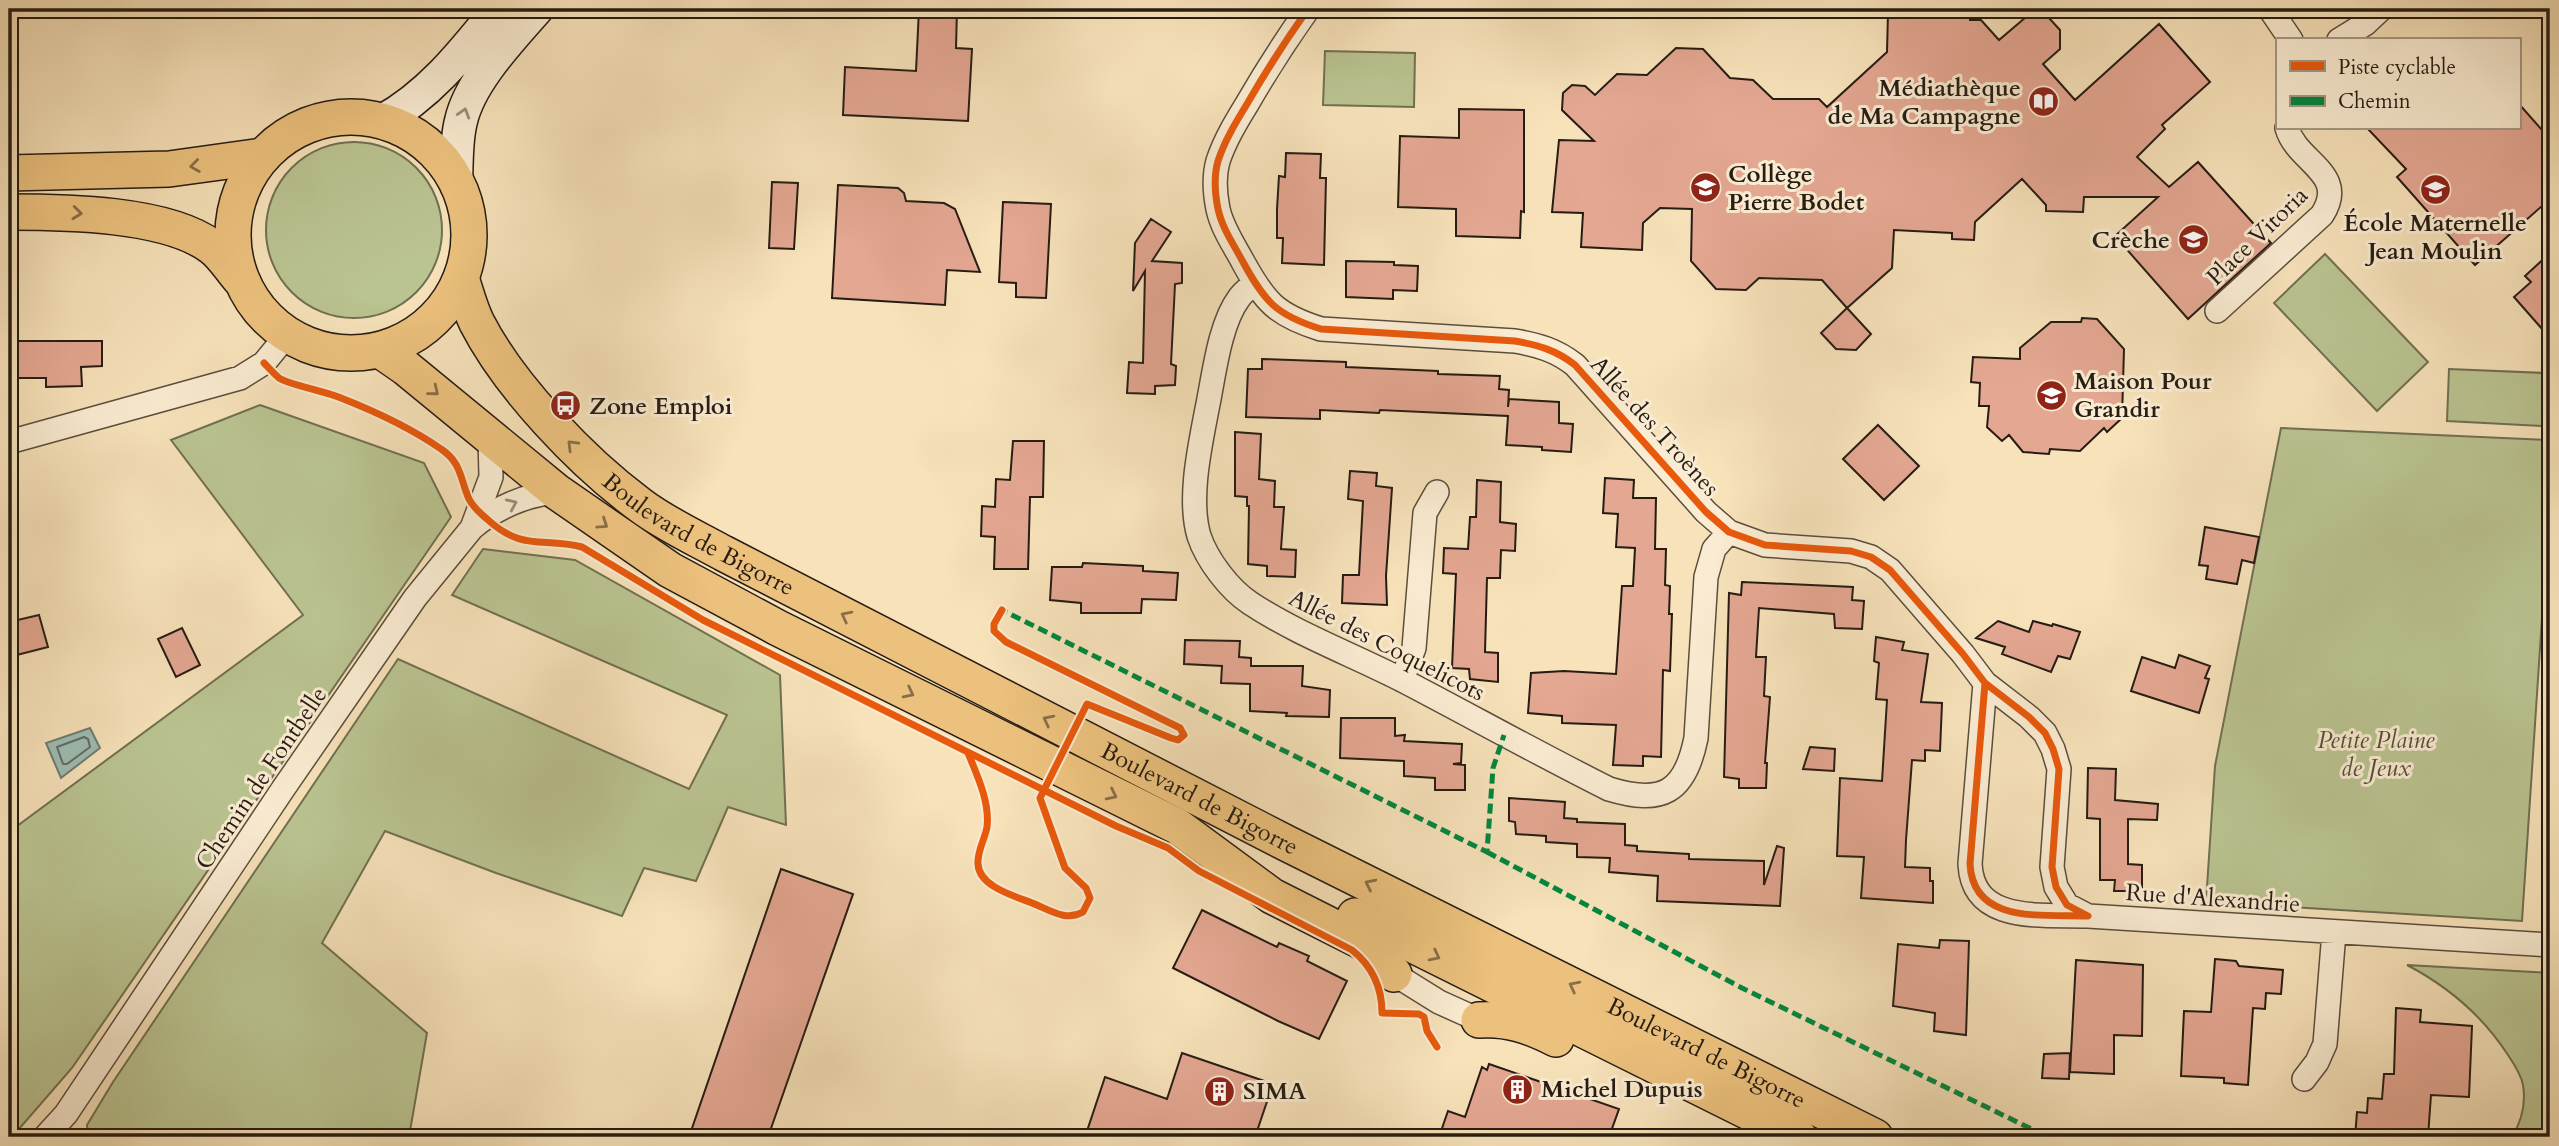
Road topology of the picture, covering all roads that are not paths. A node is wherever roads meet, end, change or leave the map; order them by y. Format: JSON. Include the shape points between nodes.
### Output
{"nodes":[{"id":1,"x":498,"y":9,"type":"edge"},
{"id":2,"x":537,"y":9,"type":"edge"},
{"id":3,"x":1308,"y":9,"type":"edge"},
{"id":4,"x":2270,"y":9,"type":"edge"},
{"id":5,"x":2381,"y":9,"type":"edge"},
{"id":6,"x":2290,"y":38,"type":"edge"},
{"id":7,"x":2342,"y":38,"type":"edge"},
{"id":8,"x":382,"y":121,"type":"junction"},
{"id":9,"x":2288,"y":130,"type":"edge"},
{"id":10,"x":263,"y":156,"type":"junction"},
{"id":11,"x":9,"y":173,"type":"edge"},
{"id":12,"x":456,"y":181,"type":"junction"},
{"id":13,"x":9,"y":212,"type":"edge"},
{"id":14,"x":461,"y":278,"type":"junction"},
{"id":15,"x":241,"y":280,"type":"junction"},
{"id":16,"x":1255,"y":284,"type":"junction"},
{"id":17,"x":2217,"y":311,"type":"dead end"},
{"id":18,"x":287,"y":335,"type":"junction"},
{"id":19,"x":380,"y":350,"type":"junction"},
{"id":20,"x":490,"y":438,"type":"junction"},
{"id":21,"x":9,"y":442,"type":"edge"},
{"id":22,"x":557,"y":492,"type":"junction"},
{"id":23,"x":1437,"y":492,"type":"dead end"},
{"id":24,"x":472,"y":528,"type":"junction"},
{"id":25,"x":1729,"y":532,"type":"junction"},
{"id":26,"x":1402,"y":680,"type":"junction"},
{"id":27,"x":1984,"y":683,"type":"junction"},
{"id":28,"x":1177,"y":827,"type":"junction"},
{"id":29,"x":2088,"y":916,"type":"junction"},
{"id":30,"x":2334,"y":932,"type":"junction"},
{"id":31,"x":2550,"y":946,"type":"edge"},
{"id":32,"x":1394,"y":974,"type":"joint"},
{"id":33,"x":1479,"y":1020,"type":"joint"},
{"id":34,"x":2304,"y":1079,"type":"dead end"},
{"id":35,"x":45,"y":1137,"type":"edge"},
{"id":36,"x":1761,"y":1137,"type":"edge"},
{"id":37,"x":1799,"y":1137,"type":"edge"},
{"id":38,"x":1875,"y":1137,"type":"edge"}],
"edges":[{"from":1,"to":8,"type":"main road","via":[[423,94]]},
{"from":12,"to":2,"type":"main road","one_way":true,"via":[[460,122],[467,102]]},
{"from":3,"to":16,"type":"street","via":[[1273,59],[1217,164],[1218,210]]},
{"from":4,"to":6,"type":"street"},
{"from":5,"to":7,"type":"street"},
{"from":8,"to":10,"type":"main road","via":[[349,117],[317,121],[288,135]]},
{"from":8,"to":12,"type":"main road","via":[[425,143]]},
{"from":9,"to":17,"type":"street","name":"Place Vitoria","via":[[2297,147],[2324,175],[2329,204]]},
{"from":10,"to":11,"type":"main road","one_way":true,"via":[[169,169]]},
{"from":10,"to":15,"type":"main road","via":[[244,183],[234,215],[233,247]]},
{"from":12,"to":14,"type":"main road","via":[[467,212],[469,245]]},
{"from":13,"to":15,"type":"main road","one_way":true,"via":[[66,212],[178,229],[213,247]]},
{"from":14,"to":19,"type":"main road","via":[[448,303],[429,324]]},
{"from":38,"to":14,"type":"main road","name":"Boulevard de Bigorre","one_way":true,"via":[[1274,836],[723,553],[642,506],[562,435],[508,370],[477,323]]},
{"from":15,"to":18,"type":"main road","via":[[260,311]]},
{"from":16,"to":25,"type":"street","name":"Allée des Troènes","via":[[1272,306],[1292,320],[1321,329],[1515,341],[1562,355]]},
{"from":16,"to":26,"type":"street","name":"Allée des Coquelicots","via":[[1240,295],[1229,313],[1217,359],[1195,488],[1199,537],[1227,582],[1248,602]]},
{"from":18,"to":19,"type":"main road","via":[[316,348],[348,353]]},
{"from":18,"to":21,"type":"street","via":[[264,363],[240,378]]},
{"from":19,"to":20,"type":"main road","one_way":true},
{"from":20,"to":22,"type":"main road"},
{"from":20,"to":24,"type":"street","name":"Chemin de Fontbelle","via":[[491,477]]},
{"from":24,"to":22,"type":"street","one_way":true,"via":[[484,517],[536,494]]},
{"from":22,"to":28,"type":"main road","one_way":true,"via":[[670,570],[735,606]]},
{"from":23,"to":26,"type":"street","via":[[1425,513],[1414,648]]},
{"from":24,"to":35,"type":"street","name":"Chemin de Fontbelle","via":[[408,609],[66,1114]]},
{"from":25,"to":26,"type":"street","name":"Allée des Coquelicots","via":[[1714,550],[1706,577],[1691,764],[1681,780],[1667,790],[1653,796],[1632,796],[1609,789]]},
{"from":25,"to":27,"type":"street","name":"Allée des Troènes","via":[[1765,545],[1851,551],[1871,557],[1890,570]]},
{"from":27,"to":29,"type":"street","via":[[2029,717],[2053,749],[2059,768],[2052,867],[2056,887],[2067,905]]},
{"from":27,"to":29,"type":"street","name":"Rue d'Alexandrie","via":[[1970,864],[1976,891],[1988,903],[2019,913]]},
{"from":28,"to":32,"type":"main road","via":[[1272,896],[1371,946]]},
{"from":28,"to":37,"type":"main road","name":"Boulevard de Bigorre","one_way":true},
{"from":29,"to":30,"type":"street","name":"Rue d'Alexandrie"},
{"from":30,"to":31,"type":"street","name":"Rue d'Alexandrie"},
{"from":30,"to":34,"type":"street","via":[[2325,1044]]},
{"from":32,"to":33,"type":"street"},
{"from":33,"to":36,"type":"main road","via":[[1518,1022],[1541,1031]]}]}
